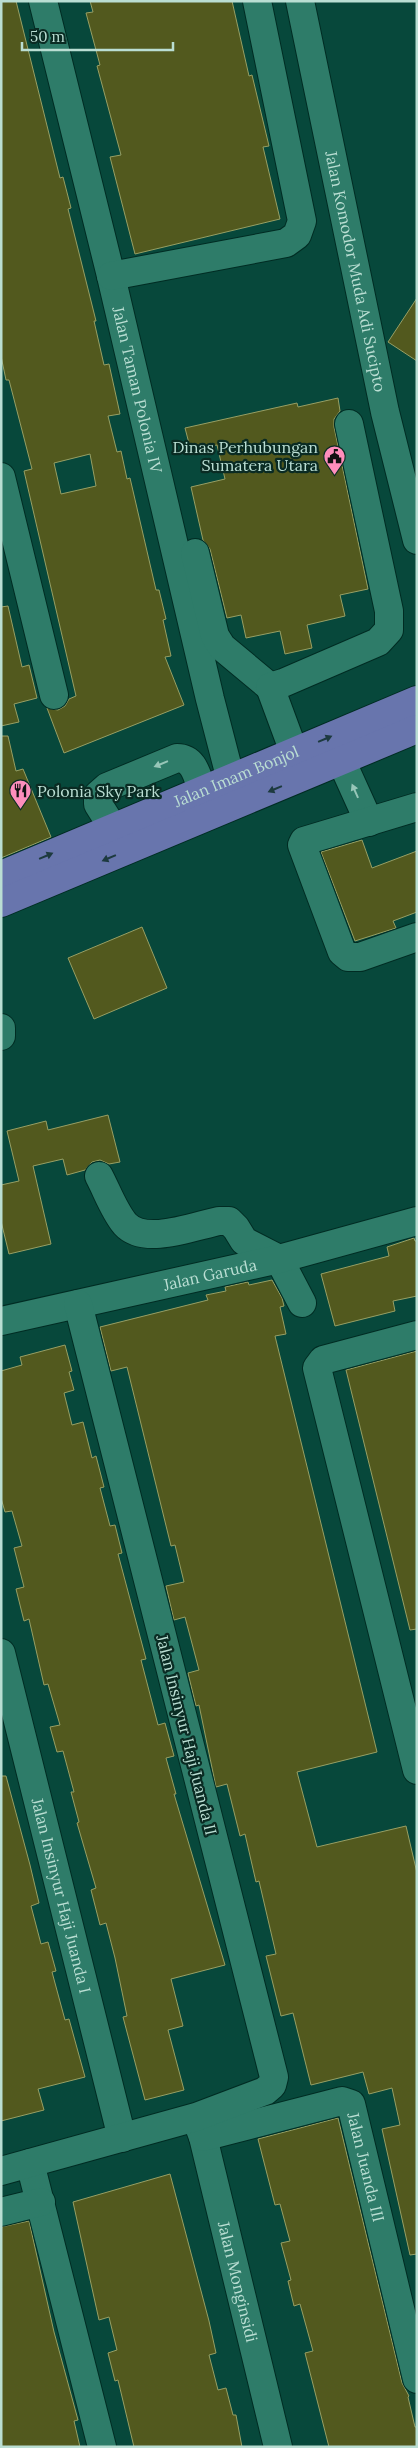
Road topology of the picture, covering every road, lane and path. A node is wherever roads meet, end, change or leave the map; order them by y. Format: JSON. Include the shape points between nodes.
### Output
{"nodes":[{"id":1,"x":43,"y":1,"type":"edge"},
{"id":2,"x":258,"y":1,"type":"edge"},
{"id":3,"x":300,"y":1,"type":"edge"},
{"id":4,"x":111,"y":276,"type":"junction"},
{"id":5,"x":349,"y":424,"type":"dead end"},
{"id":6,"x":1,"y":476,"type":"edge"},
{"id":7,"x":188,"y":525,"type":"dead end"},
{"id":8,"x":417,"y":540,"type":"edge"},
{"id":9,"x":270,"y":686,"type":"junction"},
{"id":10,"x":54,"y":695,"type":"dead end"},
{"id":11,"x":417,"y":700,"type":"edge"},
{"id":12,"x":417,"y":729,"type":"edge"},
{"id":13,"x":294,"y":752,"type":"junction"},
{"id":14,"x":340,"y":760,"type":"junction"},
{"id":15,"x":231,"y":780,"type":"junction"},
{"id":16,"x":202,"y":792,"type":"junction"},
{"id":17,"x":417,"y":807,"type":"edge"},
{"id":18,"x":368,"y":822,"type":"junction"},
{"id":19,"x":133,"y":830,"type":"junction"},
{"id":20,"x":17,"y":878,"type":"edge"},
{"id":21,"x":1,"y":903,"type":"edge"},
{"id":22,"x":417,"y":937,"type":"edge"},
{"id":23,"x":1,"y":1028,"type":"edge"},
{"id":24,"x":1,"y":1036,"type":"edge"},
{"id":25,"x":99,"y":1176,"type":"dead end"},
{"id":26,"x":417,"y":1221,"type":"edge"},
{"id":27,"x":279,"y":1259,"type":"junction"},
{"id":28,"x":302,"y":1303,"type":"dead end"},
{"id":29,"x":78,"y":1304,"type":"junction"},
{"id":30,"x":1,"y":1321,"type":"edge"},
{"id":31,"x":417,"y":1335,"type":"edge"},
{"id":32,"x":1,"y":1653,"type":"edge"},
{"id":33,"x":417,"y":1770,"type":"edge"},
{"id":34,"x":199,"y":2127,"type":"junction"},
{"id":35,"x":122,"y":2138,"type":"junction"},
{"id":36,"x":30,"y":2163,"type":"junction"},
{"id":37,"x":1,"y":2171,"type":"edge"},
{"id":38,"x":41,"y":2202,"type":"junction"},
{"id":39,"x":1,"y":2212,"type":"edge"},
{"id":40,"x":417,"y":2379,"type":"edge"},
{"id":41,"x":102,"y":2447,"type":"edge"},
{"id":42,"x":278,"y":2447,"type":"edge"}],
"edges":[{"from":1,"to":4,"type":"street","name":"Jalan Taman Polonia IV"},
{"from":2,"to":4,"type":"street","via":[[302,221],[297,235],[286,243]]},
{"from":3,"to":8,"type":"street","name":"Jalan Komodor Muda Adi Sucipto","via":[[383,402]]},
{"from":4,"to":15,"type":"street","name":"Jalan Taman Polonia IV"},
{"from":5,"to":9,"type":"street","via":[[389,611],[389,630],[378,642]]},
{"from":6,"to":10,"type":"street"},
{"from":7,"to":9,"type":"street","via":[[215,636],[222,647]]},
{"from":9,"to":13,"type":"street"},
{"from":13,"to":11,"type":"main road","name":"Jalan Imam Bonjol","one_way":true},
{"from":12,"to":14,"type":"main road","name":"Jalan Imam Bonjol"},
{"from":13,"to":15,"type":"main road","name":"Jalan Imam Bonjol"},
{"from":18,"to":14,"type":"street","one_way":true},
{"from":14,"to":19,"type":"main road","name":"Jalan Imam Bonjol","one_way":true},
{"from":15,"to":16,"type":"main road","name":"Jalan Imam Bonjol"},
{"from":16,"to":19,"type":"main road","name":"Jalan Imam Bonjol"},
{"from":16,"to":19,"type":"street","one_way":true,"via":[[191,761],[185,758],[177,758],[100,792],[98,804]]},
{"from":17,"to":18,"type":"street"},
{"from":18,"to":22,"type":"street","via":[[304,841],[302,845],[342,952],[353,959]]},
{"from":19,"to":20,"type":"main road","name":"Jalan Imam Bonjol","one_way":true},
{"from":20,"to":19,"type":"main road","name":"Jalan Imam Bonjol","one_way":true},
{"from":20,"to":21,"type":"main road","name":"Jalan Imam Bonjol"},
{"from":23,"to":24,"type":"street"},
{"from":25,"to":27,"type":"street","via":[[123,1220],[136,1231],[157,1235],[229,1221],[244,1241]]},
{"from":26,"to":27,"type":"street","name":"Jalan Garuda"},
{"from":27,"to":28,"type":"street"},
{"from":27,"to":29,"type":"street","name":"Jalan Garuda"},
{"from":29,"to":30,"type":"street","name":"Jalan Garuda"},
{"from":29,"to":34,"type":"street","name":"Jalan Insinyur Haji Juanda II","via":[[274,2077],[272,2085],[265,2091]]},
{"from":31,"to":33,"type":"street","via":[[324,1360],[318,1368]]},
{"from":32,"to":35,"type":"street","name":"Jalan Insinyur Haji Juanda I"},
{"from":34,"to":35,"type":"street"},
{"from":34,"to":40,"type":"street","name":"Jalan Juanda III","via":[[342,2102],[351,2104]]},
{"from":34,"to":42,"type":"street","name":"Jalan Monginsidi"},
{"from":35,"to":36,"type":"street"},
{"from":36,"to":37,"type":"street"},
{"from":36,"to":38,"type":"street"},
{"from":38,"to":39,"type":"street"},
{"from":38,"to":41,"type":"street"}]}
